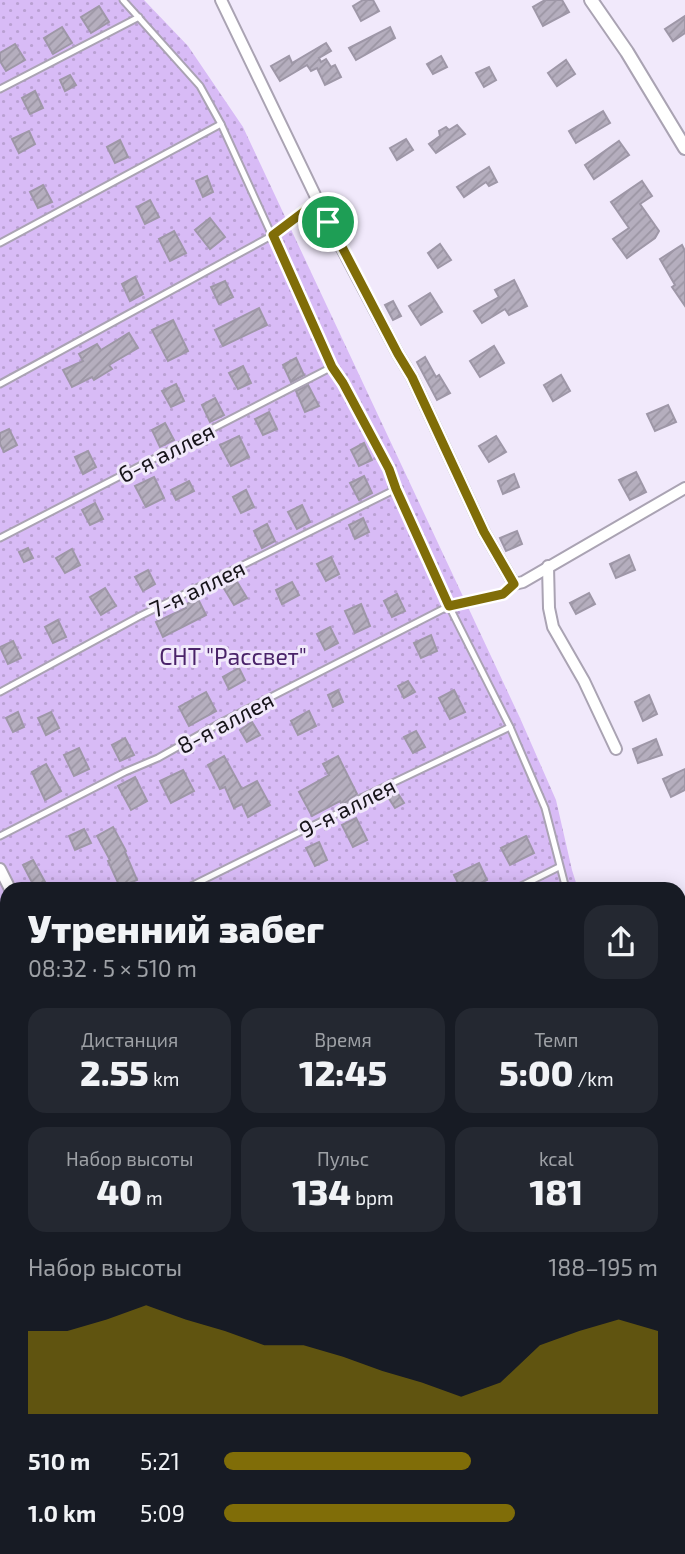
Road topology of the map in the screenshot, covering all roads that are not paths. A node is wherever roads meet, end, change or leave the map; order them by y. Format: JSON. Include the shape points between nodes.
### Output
{"nodes":[{"id":1,"x":123,"y":0,"type":"edge"},
{"id":2,"x":221,"y":0,"type":"edge"},
{"id":3,"x":591,"y":0,"type":"edge"},
{"id":4,"x":139,"y":17,"type":"junction"},
{"id":5,"x":0,"y":89,"type":"edge"},
{"id":6,"x":221,"y":124,"type":"junction"},
{"id":7,"x":685,"y":148,"type":"edge"},
{"id":8,"x":273,"y":235,"type":"junction"},
{"id":9,"x":0,"y":243,"type":"edge"},
{"id":10,"x":332,"y":367,"type":"junction"},
{"id":11,"x":0,"y":384,"type":"edge"},
{"id":12,"x":685,"y":488,"type":"edge"},
{"id":13,"x":396,"y":489,"type":"junction"},
{"id":14,"x":0,"y":538,"type":"edge"},
{"id":15,"x":548,"y":566,"type":"junction"},
{"id":16,"x":449,"y":606,"type":"junction"},
{"id":17,"x":0,"y":692,"type":"edge"},
{"id":18,"x":510,"y":727,"type":"junction"},
{"id":19,"x":616,"y":749,"type":"dead end"},
{"id":20,"x":0,"y":836,"type":"edge"},
{"id":21,"x":559,"y":867,"type":"junction"},
{"id":22,"x":199,"y":882,"type":"edge"},
{"id":23,"x":529,"y":882,"type":"edge"},
{"id":24,"x":564,"y":882,"type":"edge"}],
"edges":[{"from":1,"to":4,"type":"lane"},
{"from":2,"to":15,"type":"street","via":[[514,584]]},
{"from":3,"to":7,"type":"street"},
{"from":4,"to":5,"type":"lane"},
{"from":4,"to":6,"type":"lane","via":[[200,86]]},
{"from":6,"to":8,"type":"lane"},
{"from":6,"to":9,"type":"lane"},
{"from":8,"to":10,"type":"lane"},
{"from":8,"to":11,"type":"lane"},
{"from":10,"to":13,"type":"lane"},
{"from":10,"to":14,"type":"lane","name":"6-я аллея"},
{"from":12,"to":15,"type":"street"},
{"from":13,"to":16,"type":"lane"},
{"from":13,"to":17,"type":"lane","name":"7-я аллея","via":[[140,616]]},
{"from":15,"to":19,"type":"street","via":[[553,627]]},
{"from":16,"to":18,"type":"lane"},
{"from":16,"to":20,"type":"lane","name":"8-я аллея"},
{"from":18,"to":21,"type":"lane","via":[[545,808]]},
{"from":18,"to":22,"type":"lane","name":"9-я аллея"},
{"from":21,"to":23,"type":"lane"},
{"from":21,"to":24,"type":"lane"}]}
